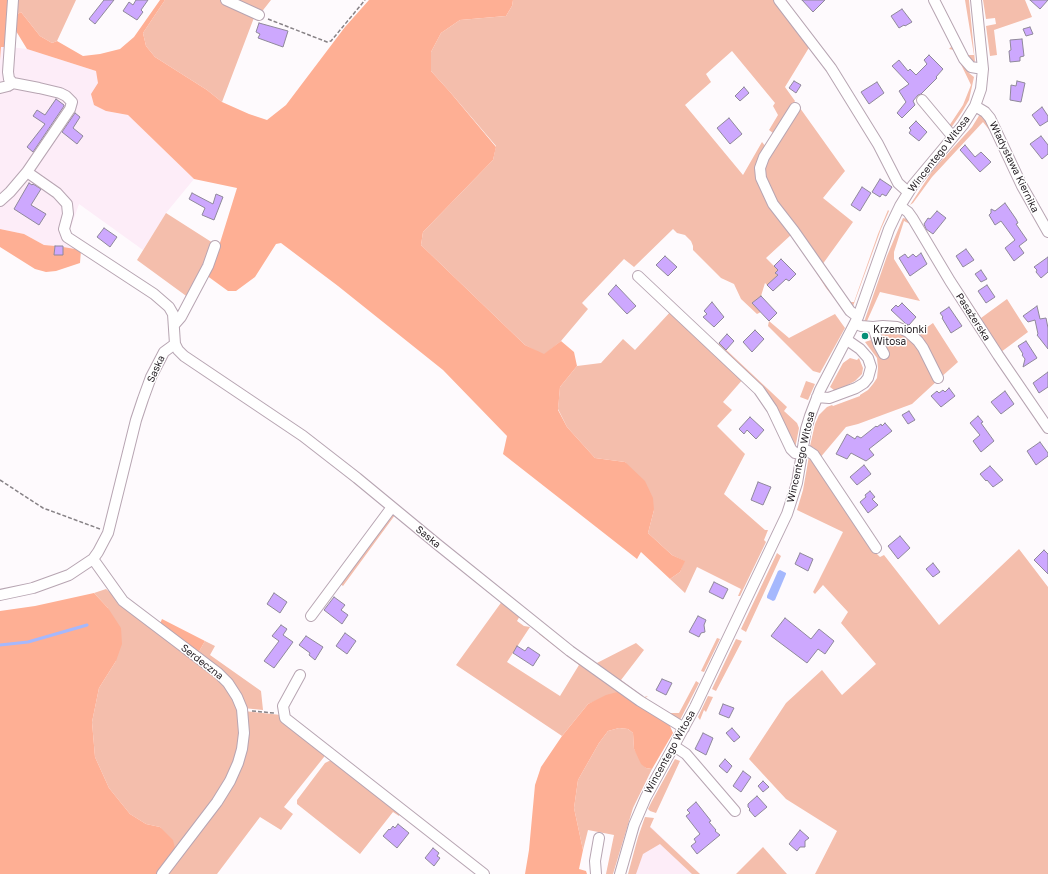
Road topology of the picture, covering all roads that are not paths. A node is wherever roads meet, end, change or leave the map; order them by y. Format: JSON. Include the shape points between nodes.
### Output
{"nodes":[{"id":1,"x":13,"y":0,"type":"edge"},
{"id":2,"x":226,"y":0,"type":"edge"},
{"id":3,"x":779,"y":0,"type":"edge"},
{"id":4,"x":934,"y":0,"type":"edge"},
{"id":5,"x":976,"y":0,"type":"edge"},
{"id":6,"x":259,"y":15,"type":"road end"},
{"id":7,"x":983,"y":69,"type":"junction"},
{"id":8,"x":13,"y":83,"type":"junction"},
{"id":9,"x":0,"y":88,"type":"edge"},
{"id":10,"x":922,"y":100,"type":"dead end"},
{"id":11,"x":975,"y":106,"type":"junction"},
{"id":12,"x":795,"y":108,"type":"dead end"},
{"id":13,"x":953,"y":137,"type":"junction"},
{"id":14,"x":27,"y":172,"type":"junction"},
{"id":15,"x":908,"y":192,"type":"junction"},
{"id":16,"x":0,"y":201,"type":"edge"},
{"id":17,"x":900,"y":206,"type":"junction"},
{"id":18,"x":1048,"y":232,"type":"edge"},
{"id":19,"x":215,"y":246,"type":"dead end"},
{"id":20,"x":638,"y":276,"type":"dead end"},
{"id":21,"x":856,"y":320,"type":"junction"},
{"id":22,"x":174,"y":325,"type":"junction"},
{"id":23,"x":873,"y":327,"type":"junction"},
{"id":24,"x":846,"y":340,"type":"junction"},
{"id":25,"x":175,"y":344,"type":"junction"},
{"id":26,"x":884,"y":354,"type":"dead end"},
{"id":27,"x":938,"y":378,"type":"dead end"},
{"id":28,"x":817,"y":397,"type":"junction"},
{"id":29,"x":1048,"y":428,"type":"edge"},
{"id":30,"x":802,"y":452,"type":"junction"},
{"id":31,"x":392,"y":507,"type":"junction"},
{"id":32,"x":876,"y":548,"type":"dead end"},
{"id":33,"x":93,"y":559,"type":"junction"},
{"id":34,"x":0,"y":595,"type":"edge"},
{"id":35,"x":311,"y":616,"type":"dead end"},
{"id":36,"x":300,"y":675,"type":"dead end"},
{"id":37,"x":684,"y":728,"type":"junction"},
{"id":38,"x":674,"y":746,"type":"junction"},
{"id":39,"x":735,"y":811,"type":"dead end"},
{"id":40,"x":599,"y":838,"type":"dead end"},
{"id":41,"x":162,"y":874,"type":"edge"},
{"id":42,"x":484,"y":874,"type":"edge"},
{"id":43,"x":596,"y":874,"type":"edge"},
{"id":44,"x":620,"y":874,"type":"edge"}],
"edges":[{"from":1,"to":8,"type":"street","via":[[8,72]]},
{"from":2,"to":6,"type":"street"},
{"from":3,"to":15,"type":"street","via":[[830,68],[878,144],[898,183]]},
{"from":4,"to":7,"type":"street","via":[[964,59],[971,67]]},
{"from":5,"to":7,"type":"street","name":"Wincentego Witosa"},
{"from":7,"to":11,"type":"street","name":"Wincentego Witosa","via":[[981,89]]},
{"from":8,"to":9,"type":"street"},
{"from":8,"to":14,"type":"street","via":[[60,93],[72,102],[70,109]]},
{"from":10,"to":13,"type":"street"},
{"from":11,"to":13,"type":"street","name":"Wincentego Witosa"},
{"from":11,"to":18,"type":"street","name":"Władysława Kiernika","via":[[990,118],[1032,205]]},
{"from":12,"to":21,"type":"street","via":[[764,156],[760,168],[761,178],[773,204]]},
{"from":13,"to":15,"type":"street","name":"Wincentego Witosa"},
{"from":14,"to":16,"type":"street"},
{"from":14,"to":22,"type":"street","via":[[57,193],[67,204],[68,214],[64,232],[67,237],[154,294],[174,314]]},
{"from":15,"to":17,"type":"street","name":"Wincentego Witosa"},
{"from":17,"to":21,"type":"street","name":"Wincentego Witosa"},
{"from":17,"to":29,"type":"street","name":"Pasażerska","via":[[913,219],[950,281]]},
{"from":19,"to":22,"type":"street","via":[[208,266]]},
{"from":20,"to":30,"type":"street","via":[[759,390],[772,409],[791,449],[795,453]]},
{"from":21,"to":23,"type":"street","via":[[861,326]]},
{"from":21,"to":24,"type":"street","name":"Wincentego Witosa"},
{"from":22,"to":25,"type":"street"},
{"from":23,"to":26,"type":"street"},
{"from":23,"to":27,"type":"street","via":[[897,328],[912,335],[923,348]]},
{"from":24,"to":28,"type":"street","name":"Wincentego Witosa"},
{"from":24,"to":28,"type":"street","via":[[868,358],[871,367],[868,378],[860,386],[829,398]]},
{"from":25,"to":31,"type":"street","name":"Saska","via":[[194,364],[303,436]]},
{"from":25,"to":33,"type":"street","name":"Saska","via":[[164,352],[151,377],[136,420],[108,533]]},
{"from":28,"to":30,"type":"street","name":"Wincentego Witosa","via":[[806,429]]},
{"from":30,"to":32,"type":"street","via":[[808,451],[814,455]]},
{"from":30,"to":37,"type":"street","name":"Wincentego Witosa","via":[[794,493],[782,526]]},
{"from":31,"to":35,"type":"street"},
{"from":31,"to":37,"type":"street","name":"Saska","via":[[589,665]]},
{"from":33,"to":34,"type":"street","via":[[69,575],[33,588]]},
{"from":33,"to":41,"type":"street","name":"Serdeczna","via":[[123,601],[228,683],[242,710],[242,749],[230,781]]},
{"from":36,"to":42,"type":"street","via":[[283,706],[288,721]]},
{"from":37,"to":38,"type":"street","name":"Wincentego Witosa"},
{"from":38,"to":39,"type":"street","via":[[686,754]]},
{"from":38,"to":44,"type":"street","name":"Wincentego Witosa","via":[[640,810]]},
{"from":40,"to":43,"type":"street","via":[[595,861]]}]}
